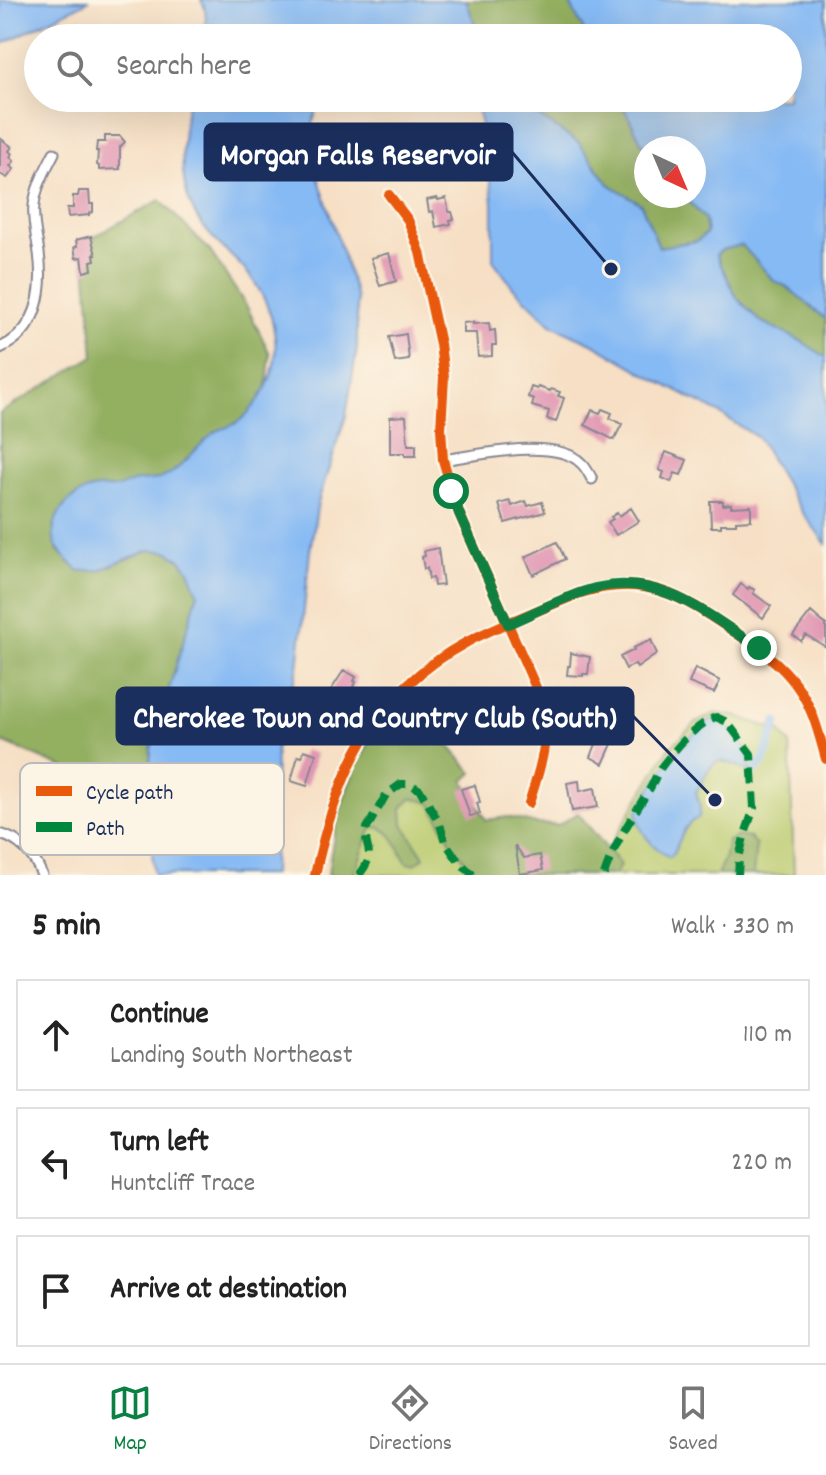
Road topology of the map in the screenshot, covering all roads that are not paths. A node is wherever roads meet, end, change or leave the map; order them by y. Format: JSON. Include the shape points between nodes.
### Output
{"nodes":[{"id":1,"x":54,"y":153,"type":"dead end"},
{"id":2,"x":389,"y":195,"type":"dead end"},
{"id":3,"x":0,"y":348,"type":"edge"},
{"id":4,"x":443,"y":460,"type":"junction"},
{"id":5,"x":592,"y":479,"type":"dead end"},
{"id":6,"x":508,"y":624,"type":"junction"},
{"id":7,"x":826,"y":759,"type":"edge"},
{"id":8,"x":529,"y":803,"type":"dead end"},
{"id":9,"x":0,"y":834,"type":"edge"},
{"id":10,"x":20,"y":844,"type":"edge"},
{"id":11,"x":31,"y":855,"type":"edge"},
{"id":12,"x":42,"y":875,"type":"edge"},
{"id":13,"x":315,"y":875,"type":"edge"}],
"edges":[{"from":1,"to":3,"type":"street","via":[[34,204],[41,295],[29,324]]},
{"from":2,"to":4,"type":"street","via":[[408,220],[420,252],[440,344]]},
{"from":4,"to":5,"type":"street","via":[[534,449],[571,456]]},
{"from":4,"to":6,"type":"street","via":[[459,513]]},
{"from":6,"to":7,"type":"street","via":[[597,588],[629,585],[669,592],[784,669],[808,704]]},
{"from":6,"to":8,"type":"street","via":[[545,714],[545,748]]},
{"from":6,"to":13,"type":"street","via":[[443,657],[387,705],[351,760],[328,819]]},
{"from":9,"to":10,"type":"street"},
{"from":11,"to":12,"type":"street"}]}
